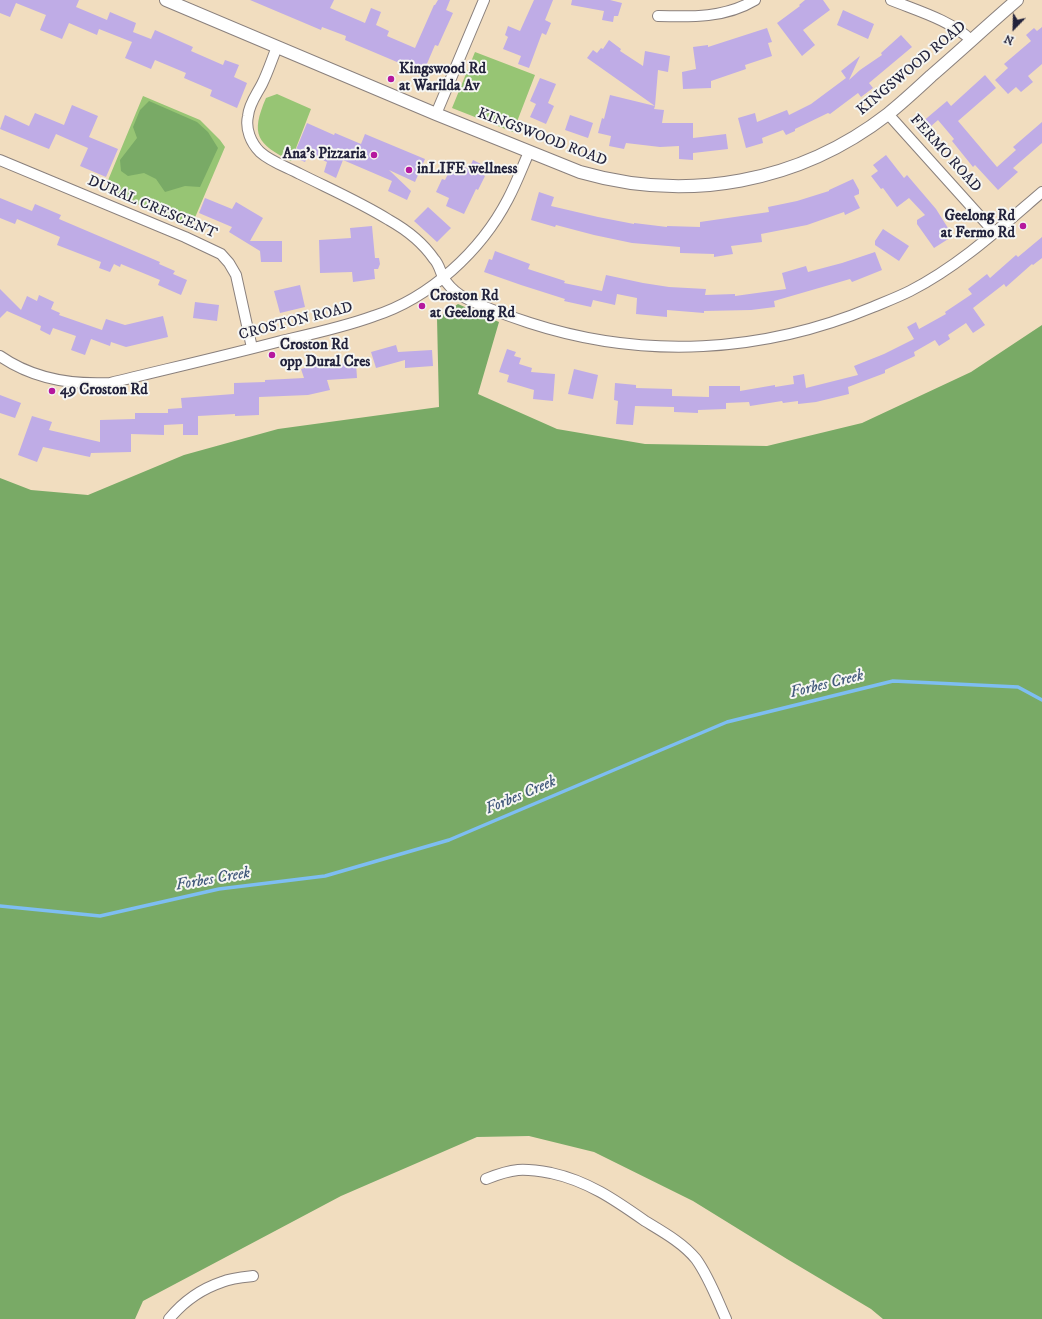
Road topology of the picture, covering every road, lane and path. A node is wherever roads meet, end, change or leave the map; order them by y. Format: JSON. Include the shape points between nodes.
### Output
{"nodes":[{"id":1,"x":166,"y":0,"type":"edge"},
{"id":2,"x":484,"y":0,"type":"edge"},
{"id":3,"x":755,"y":0,"type":"edge"},
{"id":4,"x":891,"y":0,"type":"edge"},
{"id":5,"x":1017,"y":0,"type":"edge"},
{"id":6,"x":658,"y":16,"type":"dead end"},
{"id":7,"x":971,"y":40,"type":"junction"},
{"id":8,"x":277,"y":47,"type":"junction"},
{"id":9,"x":436,"y":114,"type":"junction"},
{"id":10,"x":888,"y":114,"type":"junction"},
{"id":11,"x":529,"y":152,"type":"junction"},
{"id":12,"x":0,"y":160,"type":"edge"},
{"id":13,"x":1042,"y":192,"type":"edge"},
{"id":14,"x":995,"y":233,"type":"junction"},
{"id":15,"x":443,"y":277,"type":"junction"},
{"id":16,"x":252,"y":348,"type":"junction"},
{"id":17,"x":0,"y":356,"type":"edge"},
{"id":18,"x":486,"y":1179,"type":"dead end"},
{"id":19,"x":253,"y":1276,"type":"dead end"},
{"id":20,"x":169,"y":1319,"type":"edge"},
{"id":21,"x":726,"y":1319,"type":"edge"}],
"edges":[{"from":1,"to":8,"type":"street","name":"KINGSWOOD ROAD"},
{"from":2,"to":9,"type":"street"},
{"from":3,"to":6,"type":"street","via":[[716,14],[697,17]]},
{"from":4,"to":7,"type":"street","via":[[959,29]]},
{"from":5,"to":7,"type":"street","name":"KINGSWOOD ROAD"},
{"from":7,"to":10,"type":"street","name":"KINGSWOOD ROAD"},
{"from":8,"to":9,"type":"street","name":"KINGSWOOD ROAD"},
{"from":8,"to":15,"type":"street","via":[[247,117],[254,145],[269,158],[402,228],[434,258]]},
{"from":9,"to":11,"type":"street","name":"KINGSWOOD ROAD"},
{"from":10,"to":11,"type":"street","name":"KINGSWOOD ROAD","via":[[811,160],[749,179],[719,184],[684,187],[616,181],[580,172]]},
{"from":10,"to":14,"type":"street","name":"FERMO ROAD"},
{"from":11,"to":15,"type":"street","name":"CROSTON ROAD","via":[[513,190],[499,214],[474,249]]},
{"from":12,"to":16,"type":"street","name":"DURAL CRESCENT","via":[[221,254],[236,274]]},
{"from":13,"to":14,"type":"street"},
{"from":14,"to":15,"type":"street","via":[[951,267],[914,289],[848,318],[781,337],[726,345],[637,345],[550,329],[473,301],[456,291]]},
{"from":15,"to":16,"type":"street","name":"CROSTON ROAD","via":[[425,291],[391,310]]},
{"from":16,"to":17,"type":"street","name":"CROSTON ROAD","via":[[110,383],[92,384],[56,381],[38,376]]},
{"from":18,"to":21,"type":"street","via":[[519,1170],[537,1170],[576,1180],[594,1188],[687,1250],[710,1282]]},
{"from":19,"to":20,"type":"street","via":[[223,1281],[206,1289],[190,1298]]}]}
